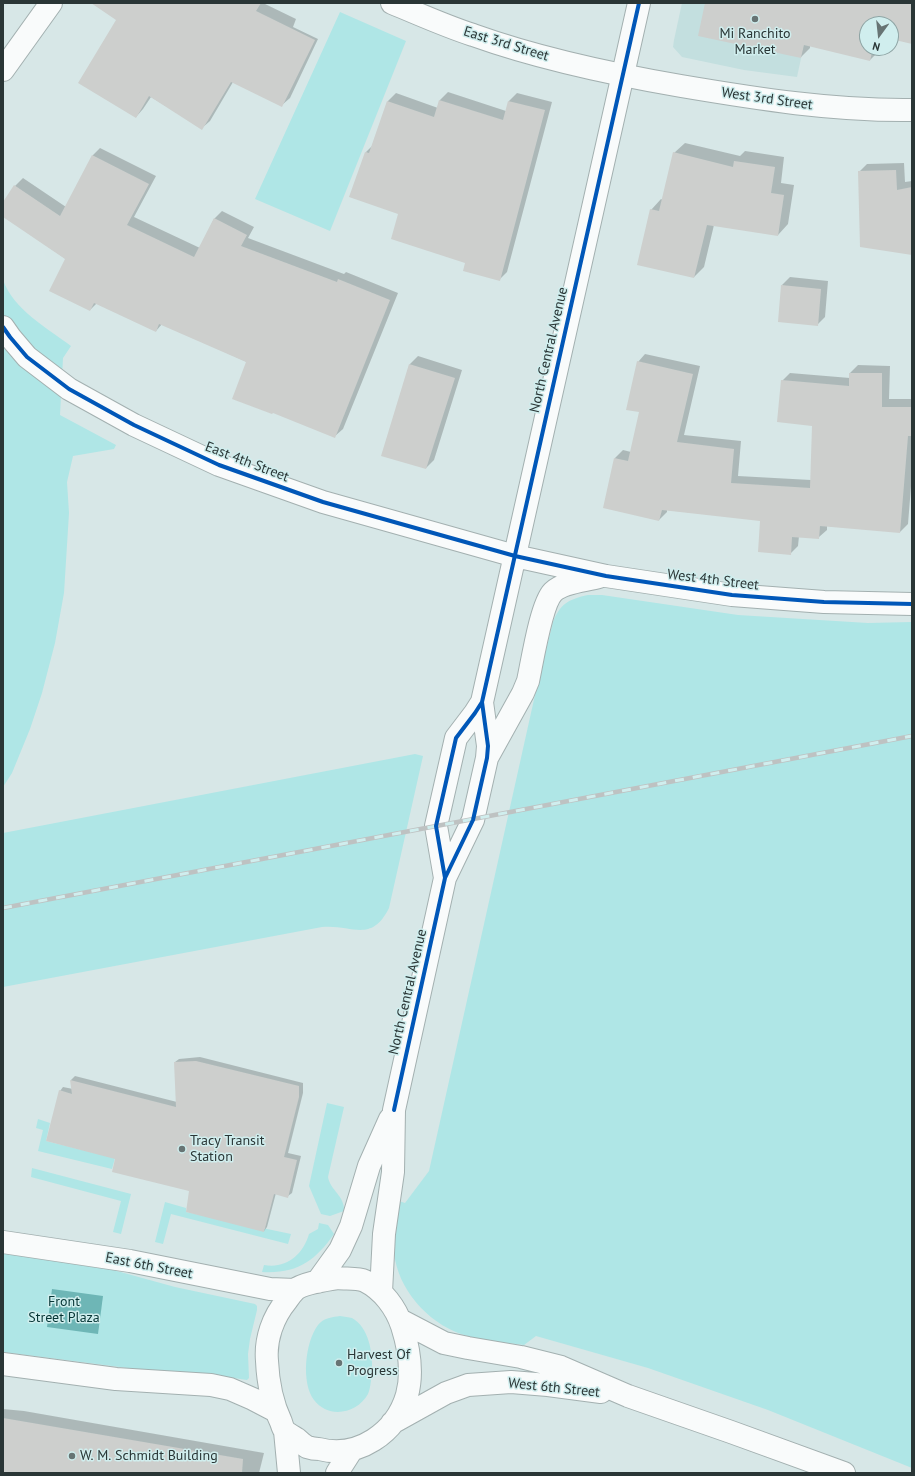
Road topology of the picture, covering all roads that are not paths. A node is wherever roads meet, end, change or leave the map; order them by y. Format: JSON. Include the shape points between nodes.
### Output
{"nodes":[{"id":1,"x":51,"y":3,"type":"edge"},
{"id":2,"x":392,"y":3,"type":"edge"},
{"id":3,"x":639,"y":3,"type":"edge"},
{"id":4,"x":3,"y":70,"type":"edge"},
{"id":5,"x":623,"y":74,"type":"junction"},
{"id":6,"x":912,"y":110,"type":"edge"},
{"id":7,"x":3,"y":327,"type":"edge"},
{"id":8,"x":515,"y":556,"type":"junction"},
{"id":9,"x":606,"y":576,"type":"junction"},
{"id":10,"x":912,"y":604,"type":"edge"},
{"id":11,"x":482,"y":702,"type":"junction"},
{"id":12,"x":488,"y":758,"type":"junction"},
{"id":13,"x":445,"y":878,"type":"junction"},
{"id":14,"x":394,"y":1110,"type":"junction"},
{"id":15,"x":3,"y":1242,"type":"edge"},
{"id":16,"x":317,"y":1282,"type":"junction"},
{"id":17,"x":295,"y":1290,"type":"junction"},
{"id":18,"x":381,"y":1292,"type":"junction"},
{"id":19,"x":400,"y":1320,"type":"junction"},
{"id":20,"x":3,"y":1364,"type":"edge"},
{"id":21,"x":628,"y":1396,"type":"junction"},
{"id":22,"x":280,"y":1421,"type":"junction"},
{"id":23,"x":392,"y":1423,"type":"junction"},
{"id":24,"x":351,"y":1451,"type":"junction"},
{"id":25,"x":289,"y":1473,"type":"edge"},
{"id":26,"x":337,"y":1473,"type":"edge"},
{"id":27,"x":844,"y":1473,"type":"edge"}],
"edges":[{"from":1,"to":4,"type":"street"},
{"from":2,"to":5,"type":"street","name":"East 3rd Street","via":[[480,38]]},
{"from":3,"to":5,"type":"street","name":"North Central Avenue"},
{"from":5,"to":6,"type":"street","name":"West 3rd Street","via":[[776,101],[884,111]]},
{"from":5,"to":8,"type":"street","name":"North Central Avenue"},
{"from":7,"to":8,"type":"street","name":"East 4th Street","via":[[27,357],[69,389],[134,425],[220,465],[323,502]]},
{"from":8,"to":9,"type":"street","name":"West 4th Street"},
{"from":8,"to":11,"type":"street","name":"North Central Avenue"},
{"from":9,"to":10,"type":"street","name":"West 4th Street","via":[[732,595],[824,602]]},
{"from":9,"to":12,"type":"street","via":[[563,586],[552,593],[545,606],[528,681]]},
{"from":11,"to":12,"type":"street","name":"North Central Avenue"},
{"from":11,"to":13,"type":"street","name":"North Central Avenue","via":[[456,738],[436,826]]},
{"from":12,"to":13,"type":"street","name":"North Central Avenue","via":[[473,820]]},
{"from":13,"to":14,"type":"street","name":"North Central Avenue"},
{"from":14,"to":16,"type":"street","name":"North Central Avenue","via":[[369,1166],[351,1226],[340,1250]]},
{"from":14,"to":18,"type":"street","name":"North Central Avenue","via":[[393,1172],[384,1234]]},
{"from":15,"to":17,"type":"street","name":"East 6th Street","via":[[130,1261],[270,1289]]},
{"from":16,"to":17,"type":"street"},
{"from":16,"to":18,"type":"street","via":[[338,1278],[364,1280]]},
{"from":17,"to":22,"type":"street","via":[[281,1308],[267,1341],[268,1379]]},
{"from":18,"to":19,"type":"street"},
{"from":19,"to":21,"type":"street","name":"West 6th Street","via":[[444,1343],[561,1367]]},
{"from":19,"to":23,"type":"street","via":[[406,1338],[410,1376],[407,1394]]},
{"from":20,"to":22,"type":"street","via":[[116,1379],[211,1385],[230,1389],[254,1399]]},
{"from":21,"to":23,"type":"street","name":"West 6th Street","via":[[510,1382],[468,1385],[446,1393]]},
{"from":21,"to":27,"type":"street","name":"West 6th Street"},
{"from":22,"to":24,"type":"street","via":[[307,1447],[328,1452]]},
{"from":22,"to":25,"type":"street"},
{"from":23,"to":24,"type":"street","via":[[374,1440]]},
{"from":24,"to":26,"type":"street"}]}
